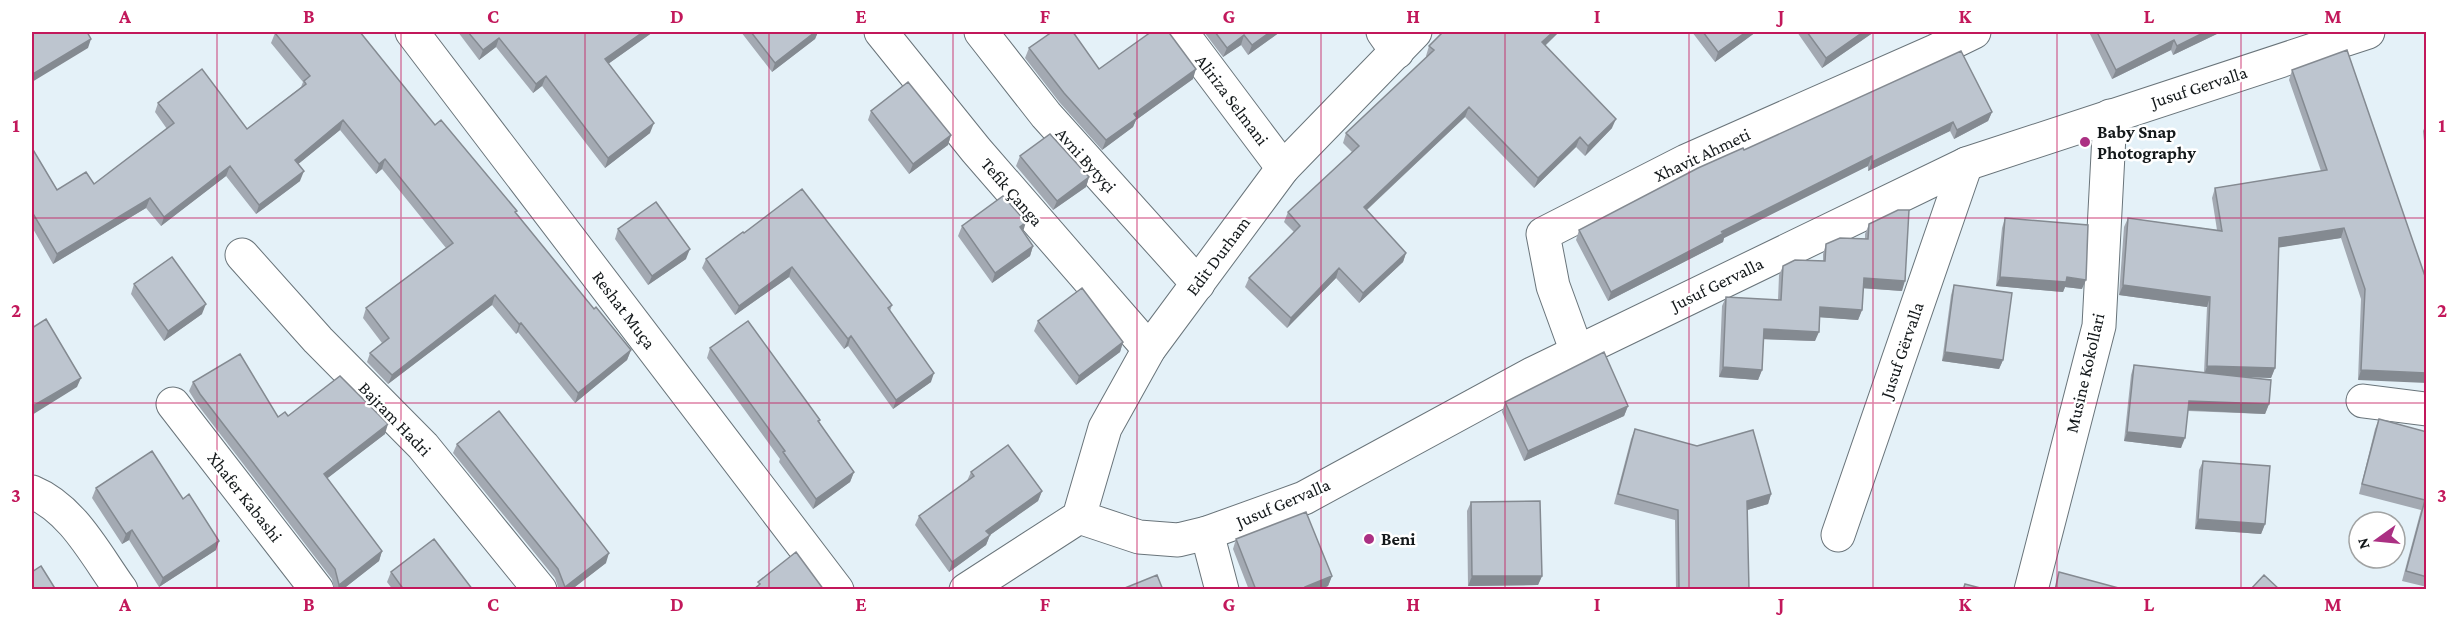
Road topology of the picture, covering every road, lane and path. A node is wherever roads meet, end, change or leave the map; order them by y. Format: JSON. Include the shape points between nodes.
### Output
{"nodes":[{"id":1,"x":412,"y":32,"type":"edge"},
{"id":2,"x":881,"y":32,"type":"edge"},
{"id":3,"x":981,"y":32,"type":"edge"},
{"id":4,"x":1181,"y":32,"type":"edge"},
{"id":5,"x":1974,"y":32,"type":"edge"},
{"id":6,"x":2368,"y":32,"type":"edge"},
{"id":7,"x":1398,"y":38,"type":"edge"},
{"id":8,"x":2110,"y":116,"type":"junction"},
{"id":9,"x":1966,"y":164,"type":"junction"},
{"id":10,"x":1283,"y":168,"type":"junction"},
{"id":11,"x":242,"y":255,"type":"dead end"},
{"id":12,"x":1198,"y":284,"type":"junction"},
{"id":13,"x":1149,"y":349,"type":"junction"},
{"id":14,"x":1577,"y":352,"type":"junction"},
{"id":15,"x":2363,"y":401,"type":"dead end"},
{"id":16,"x":173,"y":404,"type":"dead end"},
{"id":17,"x":2427,"y":409,"type":"edge"},
{"id":18,"x":32,"y":492,"type":"edge"},
{"id":19,"x":1079,"y":517,"type":"junction"},
{"id":20,"x":1207,"y":533,"type":"junction"},
{"id":21,"x":1838,"y":536,"type":"dead end"},
{"id":22,"x":121,"y":590,"type":"edge"},
{"id":23,"x":317,"y":590,"type":"edge"},
{"id":24,"x":540,"y":590,"type":"edge"},
{"id":25,"x":837,"y":590,"type":"edge"},
{"id":26,"x":966,"y":590,"type":"edge"},
{"id":27,"x":1222,"y":590,"type":"edge"},
{"id":28,"x":2031,"y":590,"type":"edge"}],
"edges":[{"from":1,"to":25,"type":"street","name":"Reshat Muça"},
{"from":2,"to":13,"type":"street","name":"Tefik Çanga","via":[[976,150]]},
{"from":3,"to":12,"type":"street","name":"Avni Bytyçi","via":[[1046,115]]},
{"from":4,"to":10,"type":"street","name":"Aliriza Selmani"},
{"from":5,"to":14,"type":"street","name":"Xhavit Ahmeti","via":[[1686,161],[1543,234],[1553,286]]},
{"from":6,"to":8,"type":"street","name":"Jusuf Gervalla"},
{"from":7,"to":10,"type":"street","name":"Edit Durham"},
{"from":8,"to":9,"type":"street","name":"Jusuf Gervalla"},
{"from":8,"to":28,"type":"street","name":"Musine Kokollari","via":[[2099,326]]},
{"from":9,"to":14,"type":"street","name":"Jusuf Gervalla"},
{"from":9,"to":21,"type":"street","name":"Jusuf Gërvalla"},
{"from":10,"to":12,"type":"street","name":"Edit Durham"},
{"from":11,"to":24,"type":"street","name":"Bajram Hadri","via":[[318,340],[423,446]]},
{"from":12,"to":13,"type":"street","name":"Edit Durham"},
{"from":13,"to":19,"type":"street","name":"Edit Durham","via":[[1105,428]]},
{"from":14,"to":20,"type":"street","name":"Jusuf Gervalla","via":[[1304,498]]},
{"from":15,"to":17,"type":"street"},
{"from":16,"to":23,"type":"street","name":"Xhafer Kabashi"},
{"from":18,"to":22,"type":"street","via":[[65,512]]},
{"from":19,"to":20,"type":"street","name":"Jusuf Gervalla","via":[[1139,537],[1178,540]]},
{"from":19,"to":26,"type":"street"},
{"from":20,"to":27,"type":"street"}]}
